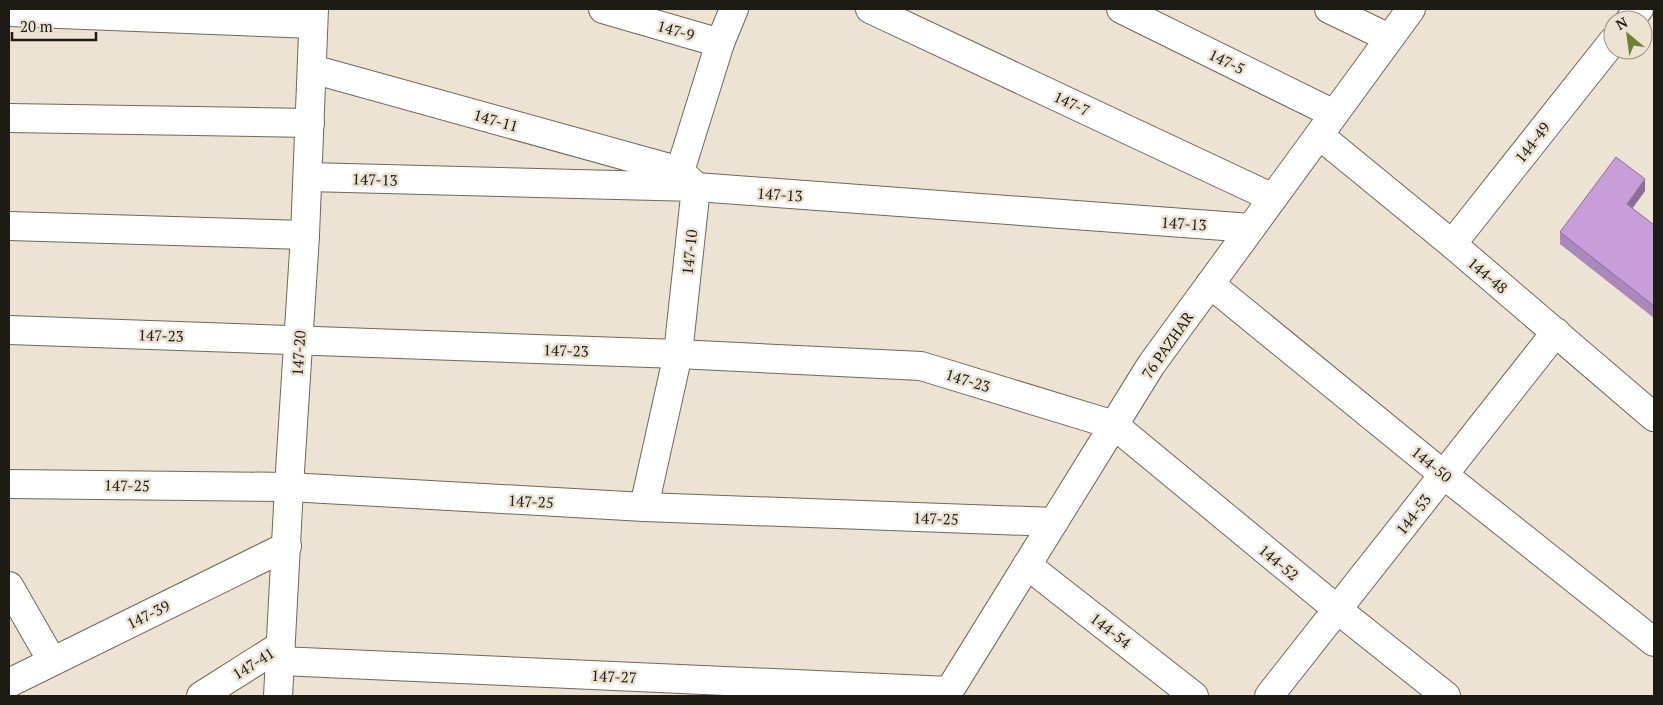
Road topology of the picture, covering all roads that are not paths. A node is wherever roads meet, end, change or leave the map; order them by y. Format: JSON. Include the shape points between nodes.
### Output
{"nodes":[{"id":1,"x":603,"y":9,"type":"edge"},
{"id":2,"x":734,"y":9,"type":"edge"},
{"id":3,"x":870,"y":9,"type":"edge"},
{"id":4,"x":1120,"y":9,"type":"edge"},
{"id":5,"x":1329,"y":9,"type":"edge"},
{"id":6,"x":1411,"y":9,"type":"edge"},
{"id":7,"x":9,"y":12,"type":"edge"},
{"id":8,"x":313,"y":16,"type":"edge"},
{"id":9,"x":1389,"y":38,"type":"junction"},
{"id":10,"x":720,"y":43,"type":"junction"},
{"id":11,"x":1603,"y":54,"type":"edge"},
{"id":12,"x":312,"y":69,"type":"junction"},
{"id":13,"x":9,"y":118,"type":"edge"},
{"id":14,"x":310,"y":123,"type":"junction"},
{"id":15,"x":1327,"y":124,"type":"junction"},
{"id":16,"x":308,"y":177,"type":"junction"},
{"id":17,"x":688,"y":179,"type":"junction"},
{"id":18,"x":1273,"y":198,"type":"junction"},
{"id":19,"x":9,"y":226,"type":"edge"},
{"id":20,"x":1251,"y":228,"type":"junction"},
{"id":21,"x":305,"y":234,"type":"junction"},
{"id":22,"x":1452,"y":244,"type":"junction"},
{"id":23,"x":1210,"y":284,"type":"junction"},
{"id":24,"x":9,"y":330,"type":"edge"},
{"id":25,"x":1556,"y":332,"type":"junction"},
{"id":26,"x":300,"y":340,"type":"junction"},
{"id":27,"x":678,"y":354,"type":"junction"},
{"id":28,"x":1654,"y":417,"type":"edge"},
{"id":29,"x":1114,"y":425,"type":"junction"},
{"id":30,"x":1444,"y":475,"type":"junction"},
{"id":31,"x":9,"y":484,"type":"edge"},
{"id":32,"x":289,"y":487,"type":"junction"},
{"id":33,"x":644,"y":507,"type":"junction"},
{"id":34,"x":1054,"y":522,"type":"junction"},
{"id":35,"x":287,"y":546,"type":"junction"},
{"id":36,"x":1027,"y":564,"type":"junction"},
{"id":37,"x":9,"y":586,"type":"edge"},
{"id":38,"x":1338,"y":610,"type":"junction"},
{"id":39,"x":1654,"y":642,"type":"edge"},
{"id":40,"x":280,"y":654,"type":"junction"},
{"id":41,"x":52,"y":661,"type":"junction"},
{"id":42,"x":9,"y":683,"type":"edge"},
{"id":43,"x":947,"y":694,"type":"edge"},
{"id":44,"x":201,"y":696,"type":"edge"},
{"id":45,"x":278,"y":696,"type":"edge"},
{"id":46,"x":1194,"y":696,"type":"edge"},
{"id":47,"x":1269,"y":696,"type":"edge"},
{"id":48,"x":1446,"y":696,"type":"edge"}],
"edges":[{"from":1,"to":10,"type":"street","name":"147-9"},
{"from":2,"to":10,"type":"street","name":"147-10"},
{"from":3,"to":18,"type":"street","name":"147-7"},
{"from":4,"to":15,"type":"street","name":"147-5"},
{"from":5,"to":9,"type":"street"},
{"from":6,"to":9,"type":"street","name":"76 PAZHAR"},
{"from":7,"to":8,"type":"street"},
{"from":8,"to":12,"type":"street","name":"147-20"},
{"from":9,"to":15,"type":"street","name":"76 PAZHAR"},
{"from":10,"to":17,"type":"street","name":"147-10"},
{"from":11,"to":22,"type":"street","name":"144-49"},
{"from":12,"to":14,"type":"street","name":"147-20"},
{"from":12,"to":17,"type":"street","name":"147-11"},
{"from":13,"to":14,"type":"street"},
{"from":14,"to":16,"type":"street","name":"147-20"},
{"from":15,"to":18,"type":"street","name":"76 PAZHAR"},
{"from":15,"to":22,"type":"street","name":"144-48"},
{"from":16,"to":17,"type":"street","name":"147-13"},
{"from":16,"to":21,"type":"street","name":"147-20"},
{"from":17,"to":20,"type":"street","name":"147-13"},
{"from":17,"to":27,"type":"street","name":"147-10"},
{"from":18,"to":20,"type":"street","name":"76 PAZHAR"},
{"from":19,"to":21,"type":"street"},
{"from":20,"to":23,"type":"street","name":"76 PAZHAR"},
{"from":21,"to":26,"type":"street","name":"147-20"},
{"from":22,"to":25,"type":"street","name":"144-48"},
{"from":23,"to":29,"type":"street","name":"76 PAZHAR","via":[[1151,365]]},
{"from":23,"to":30,"type":"street","name":"144-50"},
{"from":24,"to":26,"type":"street","name":"147-23"},
{"from":25,"to":28,"type":"street","name":"144-48"},
{"from":25,"to":30,"type":"street","name":"144-53"},
{"from":26,"to":27,"type":"street","name":"147-23"},
{"from":26,"to":32,"type":"street","name":"147-20"},
{"from":27,"to":29,"type":"street","name":"147-23","via":[[921,366]]},
{"from":27,"to":33,"type":"street","name":"147-10"},
{"from":29,"to":34,"type":"street","name":"76 PAZHAR"},
{"from":29,"to":38,"type":"street","name":"144-52"},
{"from":30,"to":38,"type":"street","name":"144-53"},
{"from":30,"to":39,"type":"street","name":"144-50"},
{"from":31,"to":32,"type":"street","name":"147-25"},
{"from":32,"to":33,"type":"street","name":"147-25"},
{"from":32,"to":35,"type":"street","name":"147-20"},
{"from":33,"to":34,"type":"street","name":"147-25"},
{"from":34,"to":36,"type":"street","name":"76 PAZHAR"},
{"from":35,"to":40,"type":"street","name":"147-20"},
{"from":35,"to":41,"type":"street","name":"147-39"},
{"from":36,"to":43,"type":"street","name":"76 PAZHAR"},
{"from":36,"to":46,"type":"street","name":"144-54"},
{"from":37,"to":41,"type":"street"},
{"from":38,"to":47,"type":"street","name":"144-53"},
{"from":38,"to":48,"type":"street","name":"144-52"},
{"from":40,"to":43,"type":"street","name":"147-27"},
{"from":40,"to":44,"type":"street","name":"147-41"},
{"from":40,"to":45,"type":"street","name":"147-20"},
{"from":41,"to":42,"type":"street","name":"147-39"}]}
